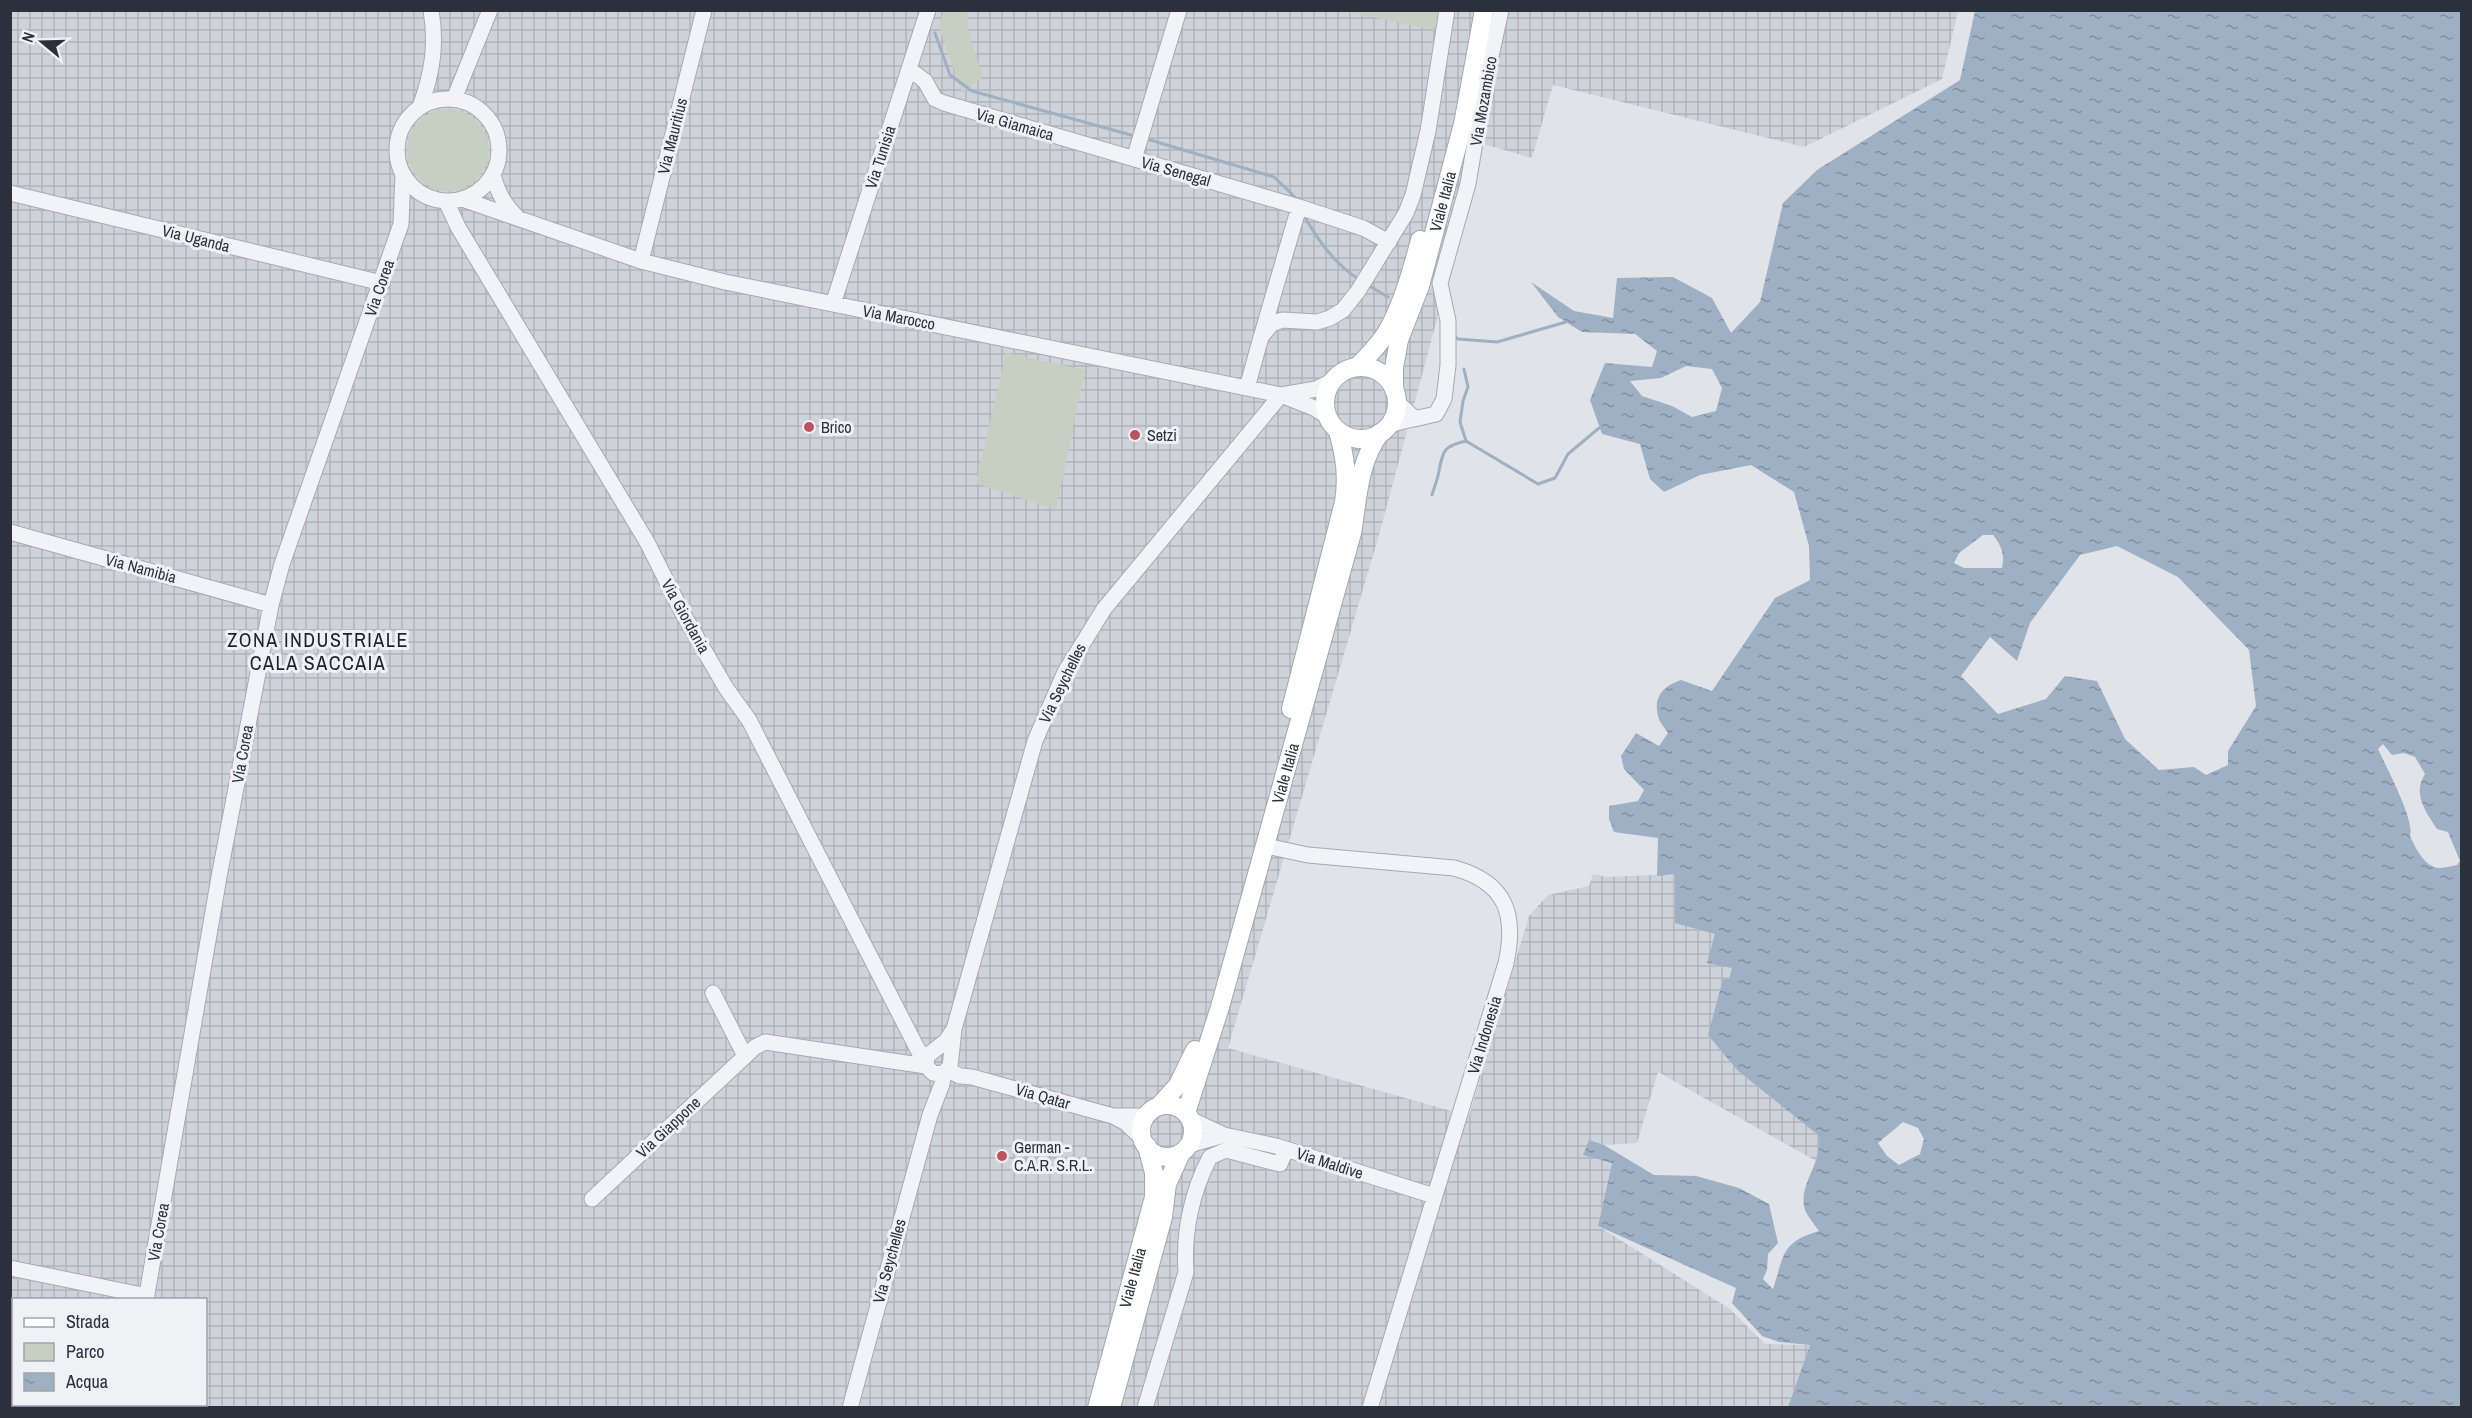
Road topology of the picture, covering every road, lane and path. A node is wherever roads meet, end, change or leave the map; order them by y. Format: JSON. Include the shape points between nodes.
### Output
{"nodes":[{"id":1,"x":431,"y":10,"type":"edge"},
{"id":2,"x":490,"y":10,"type":"edge"},
{"id":3,"x":704,"y":10,"type":"edge"},
{"id":4,"x":928,"y":10,"type":"edge"},
{"id":5,"x":1179,"y":10,"type":"edge"},
{"id":6,"x":1447,"y":10,"type":"edge"},
{"id":7,"x":1472,"y":10,"type":"edge"},
{"id":8,"x":1484,"y":10,"type":"edge"},
{"id":9,"x":1501,"y":10,"type":"edge"},
{"id":10,"x":433,"y":69,"type":"junction"},
{"id":11,"x":909,"y":69,"type":"junction"},
{"id":12,"x":449,"y":98,"type":"junction"},
{"id":13,"x":420,"y":107,"type":"junction"},
{"id":14,"x":1134,"y":159,"type":"junction"},
{"id":15,"x":403,"y":174,"type":"junction"},
{"id":16,"x":493,"y":175,"type":"junction"},
{"id":17,"x":10,"y":193,"type":"edge"},
{"id":18,"x":430,"y":198,"type":"junction"},
{"id":19,"x":454,"y":200,"type":"junction"},
{"id":20,"x":1299,"y":207,"type":"junction"},
{"id":21,"x":521,"y":221,"type":"junction"},
{"id":22,"x":401,"y":224,"type":"junction"},
{"id":23,"x":1389,"y":242,"type":"junction"},
{"id":24,"x":641,"y":261,"type":"junction"},
{"id":25,"x":382,"y":283,"type":"junction"},
{"id":26,"x":833,"y":304,"type":"junction"},
{"id":27,"x":1261,"y":337,"type":"junction"},
{"id":28,"x":1357,"y":367,"type":"junction"},
{"id":29,"x":1332,"y":381,"type":"junction"},
{"id":30,"x":1247,"y":388,"type":"junction"},
{"id":31,"x":1281,"y":395,"type":"junction"},
{"id":32,"x":1395,"y":396,"type":"junction"},
{"id":33,"x":1413,"y":417,"type":"junction"},
{"id":34,"x":1333,"y":424,"type":"junction"},
{"id":35,"x":1385,"y":429,"type":"junction"},
{"id":36,"x":10,"y":532,"type":"edge"},
{"id":37,"x":271,"y":605,"type":"junction"},
{"id":38,"x":1266,"y":846,"type":"junction"},
{"id":39,"x":712,"y":993,"type":"dead end"},
{"id":40,"x":912,"y":1039,"type":"junction"},
{"id":41,"x":745,"y":1056,"type":"junction"},
{"id":42,"x":898,"y":1061,"type":"junction"},
{"id":43,"x":938,"y":1062,"type":"junction"},
{"id":44,"x":1153,"y":1111,"type":"junction"},
{"id":45,"x":1113,"y":1116,"type":"junction"},
{"id":46,"x":1188,"y":1116,"type":"junction"},
{"id":47,"x":1224,"y":1135,"type":"junction"},
{"id":48,"x":1145,"y":1143,"type":"junction"},
{"id":49,"x":1185,"y":1149,"type":"junction"},
{"id":50,"x":1286,"y":1149,"type":"junction"},
{"id":51,"x":1434,"y":1196,"type":"junction"},
{"id":52,"x":592,"y":1199,"type":"dead end"},
{"id":53,"x":10,"y":1268,"type":"edge"},
{"id":54,"x":147,"y":1298,"type":"edge"},
{"id":55,"x":850,"y":1407,"type":"edge"},
{"id":56,"x":1097,"y":1407,"type":"edge"},
{"id":57,"x":1112,"y":1407,"type":"edge"},
{"id":58,"x":1145,"y":1407,"type":"edge"},
{"id":59,"x":1370,"y":1407,"type":"edge"}],
"edges":[{"from":1,"to":10,"type":"street"},
{"from":2,"to":12,"type":"street"},
{"from":3,"to":24,"type":"street","name":"Via Mauritius"},
{"from":4,"to":11,"type":"street","name":"Via Tunisia"},
{"from":5,"to":14,"type":"street","name":"Via Senegal"},
{"from":6,"to":23,"type":"street","via":[[1428,131],[1413,195]]},
{"from":7,"to":28,"type":"main road","name":"Viale Italia","via":[[1451,121],[1417,251],[1388,330]]},
{"from":8,"to":32,"type":"main road","name":"Viale Italia","via":[[1463,124],[1420,285],[1400,340],[1394,368]]},
{"from":9,"to":33,"type":"street","name":"Via Mozambico","via":[[1468,184],[1440,284],[1448,333],[1444,399],[1436,414]]},
{"from":10,"to":12,"type":"street"},
{"from":10,"to":13,"type":"street"},
{"from":11,"to":14,"type":"street","name":"Via Giamaica","via":[[925,81],[935,99],[944,103]]},
{"from":11,"to":26,"type":"street","name":"Via Tunisia"},
{"from":12,"to":13,"type":"street"},
{"from":12,"to":16,"type":"street","via":[[473,105],[486,115],[495,130],[499,143]]},
{"from":13,"to":15,"type":"street","via":[[399,134],[397,155]]},
{"from":14,"to":20,"type":"street","name":"Via Senegal"},
{"from":15,"to":18,"type":"street","via":[[414,188]]},
{"from":15,"to":22,"type":"street"},
{"from":16,"to":19,"type":"street","via":[[476,193]]},
{"from":16,"to":21,"type":"street","name":"Via Marocco","via":[[498,194]]},
{"from":17,"to":25,"type":"street","name":"Via Uganda"},
{"from":18,"to":19,"type":"street"},
{"from":18,"to":22,"type":"street","via":[[412,210]]},
{"from":19,"to":21,"type":"street","name":"Via Marocco"},
{"from":19,"to":40,"type":"street","name":"Via Giordania","via":[[458,227],[647,542],[726,688],[749,720]]},
{"from":20,"to":23,"type":"street","name":"Via Senegal","via":[[1363,228]]},
{"from":20,"to":27,"type":"street"},
{"from":21,"to":24,"type":"street","name":"Via Marocco"},
{"from":22,"to":25,"type":"street","name":"Via Corea"},
{"from":23,"to":27,"type":"street","via":[[1343,310],[1317,322],[1282,320],[1272,324]]},
{"from":24,"to":26,"type":"street","name":"Via Marocco"},
{"from":25,"to":37,"type":"street","name":"Via Corea"},
{"from":26,"to":30,"type":"street","name":"Via Marocco"},
{"from":27,"to":30,"type":"street"},
{"from":28,"to":29,"type":"main road"},
{"from":28,"to":32,"type":"main road","via":[[1380,372]]},
{"from":29,"to":31,"type":"street","name":"Via Marocco","via":[[1316,389]]},
{"from":29,"to":34,"type":"main road","via":[[1325,399]]},
{"from":30,"to":31,"type":"street","name":"Via Marocco"},
{"from":31,"to":34,"type":"street","name":"Via Marocco","via":[[1314,408]]},
{"from":31,"to":43,"type":"street","name":"Via Seychelles","via":[[1104,609],[1065,672],[1035,741],[954,1029]]},
{"from":32,"to":33,"type":"street"},
{"from":32,"to":35,"type":"main road","via":[[1395,414]]},
{"from":33,"to":35,"type":"street","name":"Via Mozambico"},
{"from":34,"to":35,"type":"main road","via":[[1348,437],[1359,439],[1370,438]]},
{"from":34,"to":44,"type":"main road","name":"Viale Italia","via":[[1345,460],[1347,481],[1333,552],[1211,1004],[1190,1064]]},
{"from":35,"to":38,"type":"main road","name":"Viale Italia","via":[[1360,474],[1352,533]]},
{"from":36,"to":37,"type":"street","name":"Via Namibia"},
{"from":37,"to":54,"type":"street","name":"Via Corea","via":[[219,878]]},
{"from":38,"to":46,"type":"main road","name":"Viale Italia"},
{"from":38,"to":51,"type":"street","name":"Via Indonesia","via":[[1308,855],[1454,868],[1483,879],[1501,897],[1511,932],[1506,963]]},
{"from":39,"to":41,"type":"street"},
{"from":40,"to":42,"type":"street"},
{"from":40,"to":43,"type":"street","name":"Via Giordania","via":[[918,1052]]},
{"from":41,"to":42,"type":"street","name":"Via Giappone","via":[[765,1042]]},
{"from":41,"to":52,"type":"street","name":"Via Giappone"},
{"from":42,"to":43,"type":"street","name":"Via Giappone"},
{"from":43,"to":45,"type":"street","name":"Via Qatar","via":[[960,1076]]},
{"from":43,"to":55,"type":"street","name":"Via Seychelles","via":[[942,1084],[930,1114]]},
{"from":44,"to":45,"type":"street"},
{"from":44,"to":46,"type":"main road","via":[[1172,1105]]},
{"from":44,"to":48,"type":"main road","via":[[1142,1126]]},
{"from":45,"to":48,"type":"street","via":[[1126,1123]]},
{"from":46,"to":47,"type":"street","name":"Via Maldive"},
{"from":46,"to":49,"type":"main road","via":[[1193,1130]]},
{"from":47,"to":49,"type":"street","name":"Via Maldive"},
{"from":47,"to":50,"type":"street","name":"Via Maldive"},
{"from":48,"to":49,"type":"main road","via":[[1162,1156],[1174,1156]]},
{"from":48,"to":56,"type":"main road","name":"Viale Italia","via":[[1154,1173],[1154,1197]]},
{"from":49,"to":57,"type":"main road","name":"Viale Italia","via":[[1167,1184],[1162,1217]]},
{"from":50,"to":51,"type":"street","name":"Via Maldive"},
{"from":50,"to":58,"type":"street","via":[[1280,1164],[1226,1150],[1210,1157],[1192,1204],[1184,1251],[1186,1272]]},
{"from":51,"to":59,"type":"street","name":"Via Indonesia"},
{"from":53,"to":54,"type":"street"}]}
